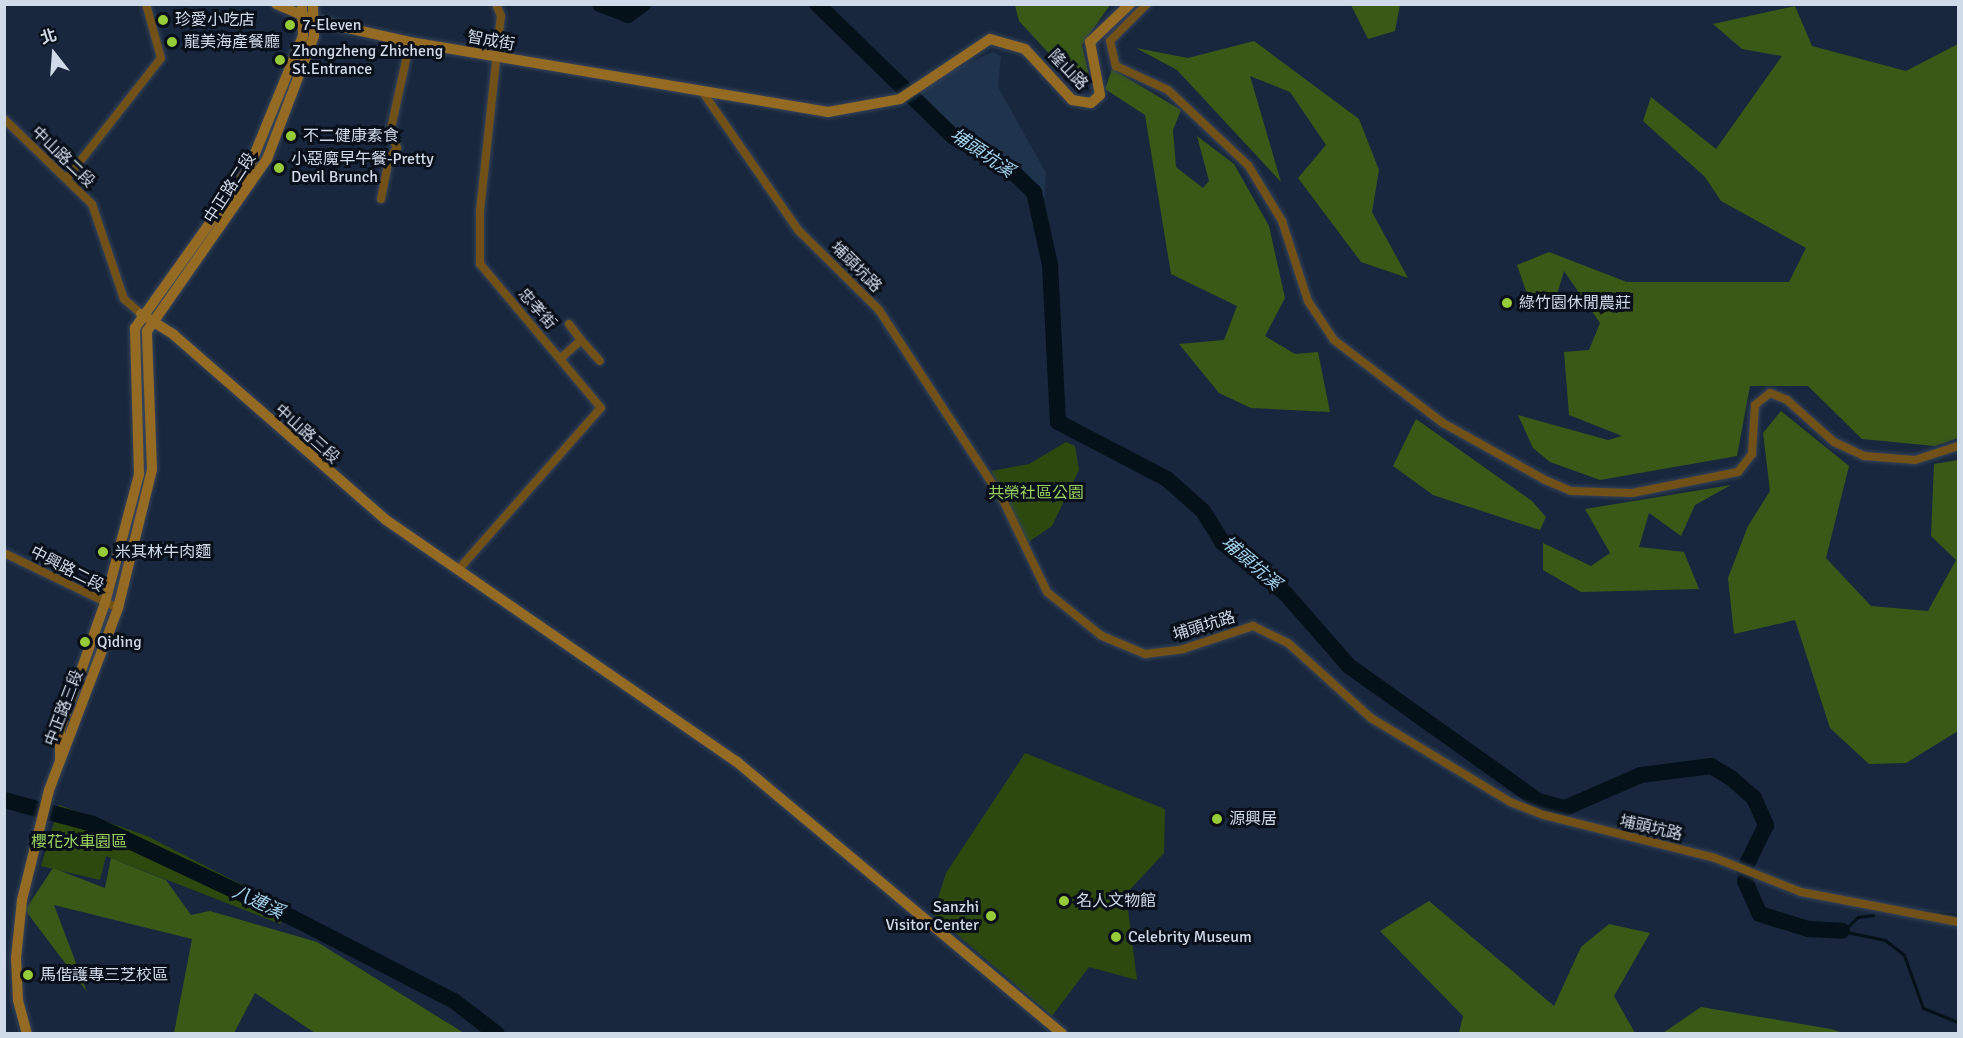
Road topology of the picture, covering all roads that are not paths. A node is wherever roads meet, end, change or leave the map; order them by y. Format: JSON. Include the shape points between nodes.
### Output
{"nodes":[{"id":1,"x":146,"y":4,"type":"edge"},
{"id":2,"x":276,"y":4,"type":"edge"},
{"id":3,"x":302,"y":4,"type":"edge"},
{"id":4,"x":313,"y":4,"type":"edge"},
{"id":5,"x":496,"y":4,"type":"edge"},
{"id":6,"x":1130,"y":4,"type":"edge"},
{"id":7,"x":1147,"y":4,"type":"edge"},
{"id":8,"x":304,"y":16,"type":"junction"},
{"id":9,"x":316,"y":21,"type":"junction"},
{"id":10,"x":410,"y":42,"type":"junction"},
{"id":11,"x":498,"y":57,"type":"junction"},
{"id":12,"x":704,"y":94,"type":"junction"},
{"id":13,"x":4,"y":119,"type":"edge"},
{"id":14,"x":66,"y":178,"type":"junction"},
{"id":15,"x":381,"y":199,"type":"dead end"},
{"id":16,"x":146,"y":318,"type":"junction"},
{"id":17,"x":569,"y":324,"type":"dead end"},
{"id":18,"x":581,"y":339,"type":"junction"},
{"id":19,"x":561,"y":358,"type":"junction"},
{"id":20,"x":600,"y":361,"type":"dead end"},
{"id":21,"x":1959,"y":446,"type":"edge"},
{"id":22,"x":4,"y":553,"type":"edge"},
{"id":23,"x":458,"y":570,"type":"junction"},
{"id":24,"x":105,"y":603,"type":"junction"},
{"id":25,"x":118,"y":608,"type":"junction"},
{"id":26,"x":60,"y":760,"type":"junction"},
{"id":27,"x":1959,"y":922,"type":"edge"},
{"id":28,"x":27,"y":1034,"type":"edge"},
{"id":29,"x":1062,"y":1034,"type":"edge"}],
"edges":[{"from":1,"to":14,"type":"street","via":[[161,58]]},
{"from":2,"to":8,"type":"street","name":"智成街"},
{"from":3,"to":8,"type":"street","name":"中正路二段"},
{"from":4,"to":9,"type":"street"},
{"from":5,"to":11,"type":"street","name":"忠孝街","via":[[501,16]]},
{"from":6,"to":12,"type":"street","name":"隆山路","via":[[1090,42],[1100,95],[1091,103],[1072,100],[1025,49],[1005,40],[978,44],[900,99],[828,112]]},
{"from":7,"to":21,"type":"street","via":[[1110,41],[1116,66],[1168,90],[1248,165],[1282,221],[1308,301],[1334,340],[1443,423],[1545,480],[1571,491],[1632,493],[1738,472],[1752,454],[1755,405],[1770,393],[1787,400],[1840,447],[1864,456],[1915,460]]},
{"from":8,"to":9,"type":"street","name":"智成街"},
{"from":8,"to":16,"type":"street","name":"中正路二段","via":[[303,36],[249,168]]},
{"from":9,"to":10,"type":"street","name":"智成街"},
{"from":9,"to":16,"type":"street","name":"中正路二段","via":[[254,183]]},
{"from":10,"to":11,"type":"street","name":"智成街"},
{"from":10,"to":15,"type":"street","via":[[390,133],[397,148],[389,159]]},
{"from":11,"to":12,"type":"street","name":"智成街"},
{"from":11,"to":19,"type":"street","name":"忠孝街","via":[[480,211],[480,264]]},
{"from":12,"to":27,"type":"street","name":"埔頭坑路","via":[[798,230],[860,287],[892,329],[1003,500],[1047,592],[1102,636],[1145,654],[1183,649],[1253,626],[1288,643],[1371,718],[1519,805],[1715,858],[1801,891]]},
{"from":13,"to":14,"type":"street","name":"中山路二段"},
{"from":14,"to":16,"type":"street","name":"中山路二段","via":[[92,204],[124,299]]},
{"from":16,"to":23,"type":"street","name":"中山路三段","via":[[174,335],[344,488]]},
{"from":16,"to":24,"type":"street","name":"中正路三段","via":[[132,342],[140,466]]},
{"from":16,"to":25,"type":"street","name":"中正路三段","via":[[152,471]]},
{"from":17,"to":18,"type":"street"},
{"from":18,"to":19,"type":"street"},
{"from":18,"to":20,"type":"street"},
{"from":19,"to":23,"type":"street","name":"忠孝街","via":[[601,408]]},
{"from":22,"to":24,"type":"street","name":"中興路二段"},
{"from":23,"to":29,"type":"street","name":"中山路三段","via":[[736,761]]},
{"from":24,"to":25,"type":"street","name":"中興路二段"},
{"from":24,"to":26,"type":"street","name":"中正路三段","via":[[60,730]]},
{"from":25,"to":26,"type":"street","name":"中正路三段"},
{"from":26,"to":28,"type":"street","via":[[38,834],[17,942],[18,1000]]}]}
